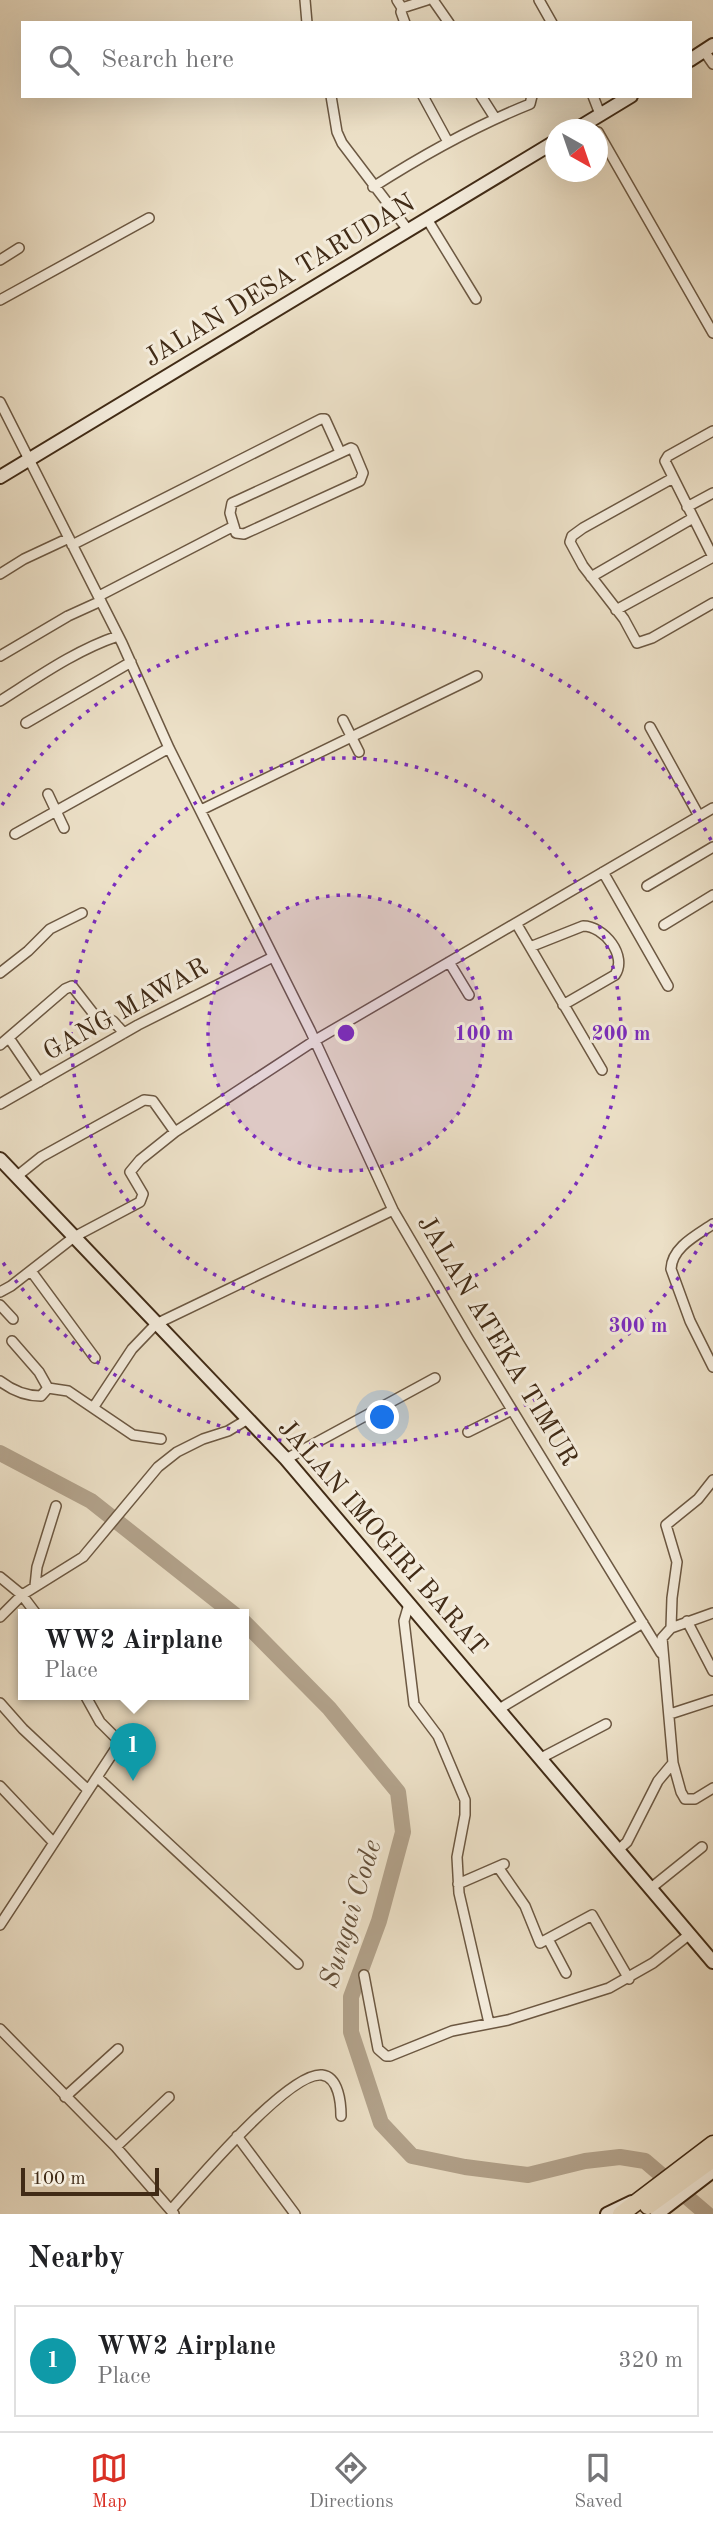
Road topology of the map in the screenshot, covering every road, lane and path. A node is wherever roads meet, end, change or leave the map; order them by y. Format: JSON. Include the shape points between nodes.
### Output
{"nodes":[{"id":1,"x":305,"y":0,"type":"edge"},
{"id":2,"x":427,"y":0,"type":"edge"},
{"id":3,"x":433,"y":0,"type":"edge"},
{"id":4,"x":539,"y":0,"type":"edge"},
{"id":5,"x":400,"y":4,"type":"edge"},
{"id":6,"x":307,"y":21,"type":"edge"},
{"id":7,"x":404,"y":21,"type":"edge"},
{"id":8,"x":448,"y":21,"type":"edge"},
{"id":9,"x":551,"y":21,"type":"edge"},
{"id":10,"x":708,"y":48,"type":"edge"},
{"id":11,"x":692,"y":59,"type":"edge"},
{"id":12,"x":713,"y":64,"type":"edge"},
{"id":13,"x":331,"y":98,"type":"edge"},
{"id":14,"x":424,"y":98,"type":"edge"},
{"id":15,"x":482,"y":98,"type":"edge"},
{"id":16,"x":532,"y":98,"type":"edge"},
{"id":17,"x":593,"y":98,"type":"edge"},
{"id":18,"x":628,"y":98,"type":"edge"},
{"id":19,"x":495,"y":118,"type":"junction"},
{"id":20,"x":595,"y":119,"type":"edge"},
{"id":21,"x":602,"y":119,"type":"edge"},
{"id":22,"x":448,"y":142,"type":"junction"},
{"id":23,"x":608,"y":145,"type":"edge"},
{"id":24,"x":545,"y":147,"type":"edge"},
{"id":25,"x":377,"y":185,"type":"junction"},
{"id":26,"x":149,"y":218,"type":"dead end"},
{"id":27,"x":427,"y":219,"type":"junction"},
{"id":28,"x":408,"y":230,"type":"junction"},
{"id":29,"x":19,"y":248,"type":"dead end"},
{"id":30,"x":0,"y":260,"type":"edge"},
{"id":31,"x":476,"y":299,"type":"dead end"},
{"id":32,"x":0,"y":300,"type":"edge"},
{"id":33,"x":713,"y":333,"type":"edge"},
{"id":34,"x":0,"y":402,"type":"edge"},
{"id":35,"x":713,"y":431,"type":"edge"},
{"id":36,"x":340,"y":452,"type":"junction"},
{"id":37,"x":27,"y":459,"type":"junction"},
{"id":38,"x":0,"y":477,"type":"edge"},
{"id":39,"x":673,"y":478,"type":"junction"},
{"id":40,"x":713,"y":493,"type":"edge"},
{"id":41,"x":687,"y":507,"type":"junction"},
{"id":42,"x":693,"y":518,"type":"junction"},
{"id":43,"x":234,"y":526,"type":"junction"},
{"id":44,"x":71,"y":542,"type":"junction"},
{"id":45,"x":713,"y":557,"type":"edge"},
{"id":46,"x":0,"y":574,"type":"edge"},
{"id":47,"x":591,"y":577,"type":"junction"},
{"id":48,"x":100,"y":598,"type":"junction"},
{"id":49,"x":713,"y":603,"type":"edge"},
{"id":50,"x":616,"y":610,"type":"junction"},
{"id":51,"x":118,"y":636,"type":"junction"},
{"id":52,"x":0,"y":656,"type":"edge"},
{"id":53,"x":131,"y":662,"type":"junction"},
{"id":54,"x":477,"y":676,"type":"dead end"},
{"id":55,"x":0,"y":701,"type":"edge"},
{"id":56,"x":343,"y":720,"type":"dead end"},
{"id":57,"x":26,"y":723,"type":"dead end"},
{"id":58,"x":650,"y":727,"type":"dead end"},
{"id":59,"x":352,"y":737,"type":"junction"},
{"id":60,"x":169,"y":748,"type":"junction"},
{"id":61,"x":359,"y":752,"type":"dead end"},
{"id":62,"x":48,"y":794,"type":"dead end"},
{"id":63,"x":201,"y":810,"type":"junction"},
{"id":64,"x":55,"y":811,"type":"junction"},
{"id":65,"x":707,"y":812,"type":"edge"},
{"id":66,"x":713,"y":821,"type":"edge"},
{"id":67,"x":64,"y":828,"type":"dead end"},
{"id":68,"x":15,"y":834,"type":"dead end"},
{"id":69,"x":713,"y":847,"type":"edge"},
{"id":70,"x":603,"y":872,"type":"junction"},
{"id":71,"x":648,"y":886,"type":"dead end"},
{"id":72,"x":713,"y":895,"type":"edge"},
{"id":73,"x":82,"y":913,"type":"dead end"},
{"id":74,"x":516,"y":923,"type":"junction"},
{"id":75,"x":664,"y":925,"type":"dead end"},
{"id":76,"x":530,"y":947,"type":"junction"},
{"id":77,"x":273,"y":957,"type":"junction"},
{"id":78,"x":449,"y":962,"type":"junction"},
{"id":79,"x":1,"y":970,"type":"edge"},
{"id":80,"x":668,"y":986,"type":"dead end"},
{"id":81,"x":469,"y":995,"type":"dead end"},
{"id":82,"x":563,"y":1004,"type":"junction"},
{"id":83,"x":124,"y":1033,"type":"junction"},
{"id":84,"x":9,"y":1038,"type":"junction"},
{"id":85,"x":314,"y":1041,"type":"junction"},
{"id":86,"x":0,"y":1045,"type":"edge"},
{"id":87,"x":602,"y":1070,"type":"dead end"},
{"id":88,"x":39,"y":1082,"type":"junction"},
{"id":89,"x":0,"y":1104,"type":"edge"},
{"id":90,"x":175,"y":1132,"type":"junction"},
{"id":91,"x":2,"y":1166,"type":"edge"},
{"id":92,"x":16,"y":1177,"type":"junction"},
{"id":93,"x":393,"y":1210,"type":"junction"},
{"id":94,"x":713,"y":1224,"type":"edge"},
{"id":95,"x":74,"y":1237,"type":"junction"},
{"id":96,"x":31,"y":1271,"type":"junction"},
{"id":97,"x":0,"y":1292,"type":"edge"},
{"id":98,"x":0,"y":1305,"type":"edge"},
{"id":99,"x":13,"y":1319,"type":"dead end"},
{"id":100,"x":156,"y":1324,"type":"junction"},
{"id":101,"x":12,"y":1341,"type":"dead end"},
{"id":102,"x":709,"y":1348,"type":"edge"},
{"id":103,"x":96,"y":1359,"type":"dead end"},
{"id":104,"x":713,"y":1367,"type":"edge"},
{"id":105,"x":435,"y":1378,"type":"dead end"},
{"id":106,"x":0,"y":1381,"type":"edge"},
{"id":107,"x":48,"y":1388,"type":"junction"},
{"id":108,"x":93,"y":1408,"type":"junction"},
{"id":109,"x":512,"y":1410,"type":"junction"},
{"id":110,"x":248,"y":1419,"type":"junction"},
{"id":111,"x":468,"y":1432,"type":"dead end"},
{"id":112,"x":161,"y":1439,"type":"dead end"},
{"id":113,"x":286,"y":1459,"type":"junction"},
{"id":114,"x":713,"y":1480,"type":"edge"},
{"id":115,"x":56,"y":1506,"type":"dead end"},
{"id":116,"x":0,"y":1577,"type":"edge"},
{"id":117,"x":35,"y":1586,"type":"junction"},
{"id":118,"x":22,"y":1595,"type":"junction"},
{"id":119,"x":409,"y":1604,"type":"junction"},
{"id":120,"x":32,"y":1609,"type":"edge"},
{"id":121,"x":713,"y":1613,"type":"edge"},
{"id":122,"x":0,"y":1617,"type":"edge"},
{"id":123,"x":687,"y":1621,"type":"junction"},
{"id":124,"x":643,"y":1623,"type":"junction"},
{"id":125,"x":671,"y":1628,"type":"junction"},
{"id":126,"x":661,"y":1653,"type":"junction"},
{"id":127,"x":713,"y":1671,"type":"edge"},
{"id":128,"x":88,"y":1700,"type":"edge"},
{"id":129,"x":713,"y":1700,"type":"edge"},
{"id":130,"x":0,"y":1703,"type":"edge"},
{"id":131,"x":499,"y":1709,"type":"junction"},
{"id":132,"x":670,"y":1714,"type":"junction"},
{"id":133,"x":606,"y":1724,"type":"dead end"},
{"id":134,"x":541,"y":1758,"type":"junction"},
{"id":135,"x":673,"y":1763,"type":"junction"},
{"id":136,"x":98,"y":1778,"type":"junction"},
{"id":137,"x":0,"y":1786,"type":"edge"},
{"id":138,"x":713,"y":1788,"type":"edge"},
{"id":139,"x":88,"y":1790,"type":"junction"},
{"id":140,"x":53,"y":1842,"type":"junction"},
{"id":141,"x":702,"y":1847,"type":"dead end"},
{"id":142,"x":617,"y":1851,"type":"junction"},
{"id":143,"x":458,"y":1884,"type":"junction"},
{"id":144,"x":651,"y":1888,"type":"junction"},
{"id":145,"x":0,"y":1925,"type":"edge"},
{"id":146,"x":690,"y":1934,"type":"junction"},
{"id":147,"x":548,"y":1939,"type":"junction"},
{"id":148,"x":713,"y":1962,"type":"edge"},
{"id":149,"x":298,"y":1964,"type":"dead end"},
{"id":150,"x":566,"y":1973,"type":"dead end"},
{"id":151,"x":364,"y":1975,"type":"dead end"},
{"id":152,"x":629,"y":1979,"type":"junction"},
{"id":153,"x":489,"y":2024,"type":"junction"},
{"id":154,"x":0,"y":2029,"type":"edge"},
{"id":155,"x":118,"y":2049,"type":"dead end"},
{"id":156,"x":65,"y":2097,"type":"junction"},
{"id":157,"x":169,"y":2097,"type":"dead end"},
{"id":158,"x":341,"y":2116,"type":"dead end"},
{"id":159,"x":237,"y":2136,"type":"junction"},
{"id":160,"x":713,"y":2144,"type":"edge"},
{"id":161,"x":116,"y":2147,"type":"junction"},
{"id":162,"x":705,"y":2167,"type":"edge"},
{"id":163,"x":648,"y":2207,"type":"edge"},
{"id":164,"x":172,"y":2212,"type":"edge"},
{"id":165,"x":295,"y":2214,"type":"edge"},
{"id":166,"x":607,"y":2214,"type":"edge"},
{"id":167,"x":621,"y":2214,"type":"edge"}],
"edges":[{"from":1,"to":6,"type":"street"},
{"from":2,"to":5,"type":"street"},
{"from":3,"to":8,"type":"street"},
{"from":4,"to":9,"type":"street"},
{"from":5,"to":7,"type":"street"},
{"from":10,"to":11,"type":"main road"},
{"from":10,"to":12,"type":"street"},
{"from":13,"to":25,"type":"street","via":[[339,138]]},
{"from":14,"to":22,"type":"street"},
{"from":15,"to":19,"type":"street"},
{"from":16,"to":19,"type":"street","via":[[530,104]]},
{"from":17,"to":20,"type":"street"},
{"from":18,"to":21,"type":"main road"},
{"from":19,"to":22,"type":"street"},
{"from":22,"to":25,"type":"street"},
{"from":23,"to":33,"type":"street"},
{"from":24,"to":27,"type":"main road","name":"JALAN DESA TARUDAN"},
{"from":25,"to":28,"type":"street"},
{"from":26,"to":32,"type":"street"},
{"from":27,"to":28,"type":"main road","name":"JALAN DESA TARUDAN"},
{"from":27,"to":31,"type":"street"},
{"from":28,"to":37,"type":"main road","name":"JALAN DESA TARUDAN"},
{"from":29,"to":30,"type":"street"},
{"from":34,"to":37,"type":"street","name":"JALAN ATEKA TIMUR"},
{"from":35,"to":39,"type":"street","via":[[668,456],[665,461]]},
{"from":36,"to":43,"type":"street","via":[[232,503]]},
{"from":36,"to":43,"type":"street","via":[[354,449],[363,473],[360,481],[244,534],[236,533]]},
{"from":36,"to":44,"type":"street","via":[[321,419]]},
{"from":37,"to":38,"type":"main road","name":"JALAN DESA TARUDAN"},
{"from":37,"to":44,"type":"street","name":"JALAN ATEKA TIMUR"},
{"from":39,"to":41,"type":"street"},
{"from":39,"to":47,"type":"street","via":[[572,536],[570,542]]},
{"from":40,"to":41,"type":"street"},
{"from":41,"to":42,"type":"street"},
{"from":42,"to":45,"type":"street"},
{"from":42,"to":47,"type":"street"},
{"from":43,"to":48,"type":"street"},
{"from":44,"to":46,"type":"street","via":[[24,559]]},
{"from":44,"to":48,"type":"street","name":"JALAN ATEKA TIMUR"},
{"from":45,"to":50,"type":"street"},
{"from":47,"to":50,"type":"street"},
{"from":48,"to":51,"type":"street","name":"JALAN ATEKA TIMUR"},
{"from":48,"to":52,"type":"street"},
{"from":49,"to":50,"type":"street","via":[[639,644]]},
{"from":51,"to":53,"type":"street","name":"JALAN ATEKA TIMUR"},
{"from":51,"to":55,"type":"street","via":[[74,656]]},
{"from":53,"to":57,"type":"street"},
{"from":53,"to":60,"type":"street","name":"JALAN ATEKA TIMUR"},
{"from":54,"to":59,"type":"street"},
{"from":56,"to":59,"type":"street"},
{"from":58,"to":65,"type":"street"},
{"from":59,"to":61,"type":"street"},
{"from":59,"to":63,"type":"street"},
{"from":60,"to":63,"type":"street","name":"JALAN ATEKA TIMUR"},
{"from":60,"to":64,"type":"street"},
{"from":62,"to":64,"type":"street"},
{"from":63,"to":77,"type":"street","name":"JALAN ATEKA TIMUR"},
{"from":64,"to":67,"type":"street"},
{"from":64,"to":68,"type":"street"},
{"from":65,"to":66,"type":"street"},
{"from":65,"to":70,"type":"street"},
{"from":69,"to":71,"type":"street"},
{"from":70,"to":74,"type":"street"},
{"from":70,"to":80,"type":"street"},
{"from":72,"to":75,"type":"street"},
{"from":73,"to":79,"type":"street","via":[[50,929]]},
{"from":74,"to":76,"type":"street"},
{"from":74,"to":78,"type":"street"},
{"from":76,"to":82,"type":"street"},
{"from":76,"to":82,"type":"street","via":[[590,926],[599,929],[618,956],[614,975]]},
{"from":77,"to":83,"type":"street","name":"GANG MAWAR"},
{"from":77,"to":85,"type":"street","name":"JALAN ATEKA TIMUR"},
{"from":78,"to":81,"type":"street"},
{"from":78,"to":85,"type":"street"},
{"from":82,"to":87,"type":"street"},
{"from":83,"to":84,"type":"street","via":[[113,1021],[93,1013],[72,986]]},
{"from":83,"to":88,"type":"street","name":"GANG MAWAR"},
{"from":84,"to":86,"type":"street"},
{"from":84,"to":88,"type":"street"},
{"from":85,"to":90,"type":"street"},
{"from":85,"to":93,"type":"street","name":"JALAN ATEKA TIMUR"},
{"from":88,"to":89,"type":"street","name":"GANG MAWAR"},
{"from":90,"to":92,"type":"street","via":[[153,1101],[144,1100],[41,1157]]},
{"from":90,"to":95,"type":"street","via":[[130,1172],[143,1194],[140,1202]]},
{"from":91,"to":92,"type":"main road","name":"JALAN IMOGIRI BARAT"},
{"from":92,"to":95,"type":"main road","name":"JALAN IMOGIRI BARAT"},
{"from":93,"to":100,"type":"street"},
{"from":93,"to":109,"type":"street","name":"JALAN ATEKA TIMUR"},
{"from":94,"to":102,"type":"street","via":[[679,1249],[671,1262],[690,1321]]},
{"from":95,"to":96,"type":"street"},
{"from":95,"to":100,"type":"main road","name":"JALAN IMOGIRI BARAT"},
{"from":96,"to":97,"type":"street"},
{"from":96,"to":103,"type":"street"},
{"from":98,"to":99,"type":"street"},
{"from":100,"to":108,"type":"street","via":[[132,1349]]},
{"from":100,"to":110,"type":"main road","name":"JALAN IMOGIRI BARAT"},
{"from":101,"to":107,"type":"street"},
{"from":102,"to":104,"type":"street"},
{"from":105,"to":113,"type":"street"},
{"from":106,"to":107,"type":"street","via":[[36,1396]]},
{"from":107,"to":108,"type":"street","via":[[62,1389]]},
{"from":108,"to":112,"type":"street","via":[[133,1435]]},
{"from":109,"to":111,"type":"street"},
{"from":109,"to":124,"type":"street","name":"JALAN ATEKA TIMUR"},
{"from":110,"to":113,"type":"main road","name":"JALAN IMOGIRI BARAT"},
{"from":110,"to":117,"type":"street","via":[[177,1452],[158,1467],[83,1557]]},
{"from":113,"to":119,"type":"main road","name":"JALAN IMOGIRI BARAT"},
{"from":114,"to":125,"type":"street","via":[[667,1525],[677,1562]]},
{"from":115,"to":117,"type":"street"},
{"from":116,"to":118,"type":"street"},
{"from":117,"to":118,"type":"street"},
{"from":118,"to":120,"type":"street"},
{"from":118,"to":122,"type":"street"},
{"from":119,"to":131,"type":"main road","name":"JALAN IMOGIRI BARAT"},
{"from":119,"to":143,"type":"street","via":[[404,1621],[414,1704],[438,1736],[465,1800]]},
{"from":121,"to":123,"type":"street"},
{"from":123,"to":125,"type":"street"},
{"from":123,"to":127,"type":"street"},
{"from":124,"to":126,"type":"street","name":"JALAN ATEKA TIMUR"},
{"from":124,"to":131,"type":"street"},
{"from":125,"to":126,"type":"street","via":[[662,1638]]},
{"from":126,"to":132,"type":"street"},
{"from":128,"to":136,"type":"street","via":[[100,1722],[120,1742]]},
{"from":129,"to":132,"type":"street"},
{"from":130,"to":139,"type":"street"},
{"from":131,"to":134,"type":"main road","name":"JALAN IMOGIRI BARAT"},
{"from":132,"to":135,"type":"street"},
{"from":133,"to":134,"type":"street"},
{"from":134,"to":142,"type":"main road","name":"JALAN IMOGIRI BARAT"},
{"from":135,"to":138,"type":"street","via":[[685,1799],[695,1799]]},
{"from":135,"to":142,"type":"street","via":[[658,1781],[627,1842]]},
{"from":136,"to":139,"type":"street"},
{"from":136,"to":149,"type":"street"},
{"from":137,"to":140,"type":"street"},
{"from":139,"to":140,"type":"street"},
{"from":140,"to":145,"type":"street"},
{"from":141,"to":144,"type":"street"},
{"from":142,"to":144,"type":"main road","name":"JALAN IMOGIRI BARAT"},
{"from":143,"to":147,"type":"street","via":[[501,1866],[540,1943]]},
{"from":143,"to":153,"type":"street"},
{"from":144,"to":146,"type":"main road","name":"JALAN IMOGIRI BARAT"},
{"from":146,"to":148,"type":"main road","name":"JALAN IMOGIRI BARAT"},
{"from":146,"to":152,"type":"street"},
{"from":147,"to":150,"type":"street"},
{"from":147,"to":152,"type":"street","via":[[592,1915]]},
{"from":151,"to":153,"type":"street","via":[[378,2049],[386,2056],[452,2031]]},
{"from":152,"to":153,"type":"street","via":[[610,1989]]},
{"from":154,"to":156,"type":"street"},
{"from":155,"to":156,"type":"street"},
{"from":156,"to":161,"type":"street"},
{"from":157,"to":161,"type":"street"},
{"from":158,"to":159,"type":"street","via":[[335,2086],[326,2075],[319,2075],[280,2098]]},
{"from":159,"to":164,"type":"street"},
{"from":159,"to":165,"type":"street"},
{"from":160,"to":162,"type":"highway"},
{"from":161,"to":164,"type":"street"},
{"from":162,"to":163,"type":"highway"},
{"from":162,"to":163,"type":"main road"},
{"from":163,"to":166,"type":"main road","via":[[618,2207]]},
{"from":163,"to":167,"type":"highway"}]}
